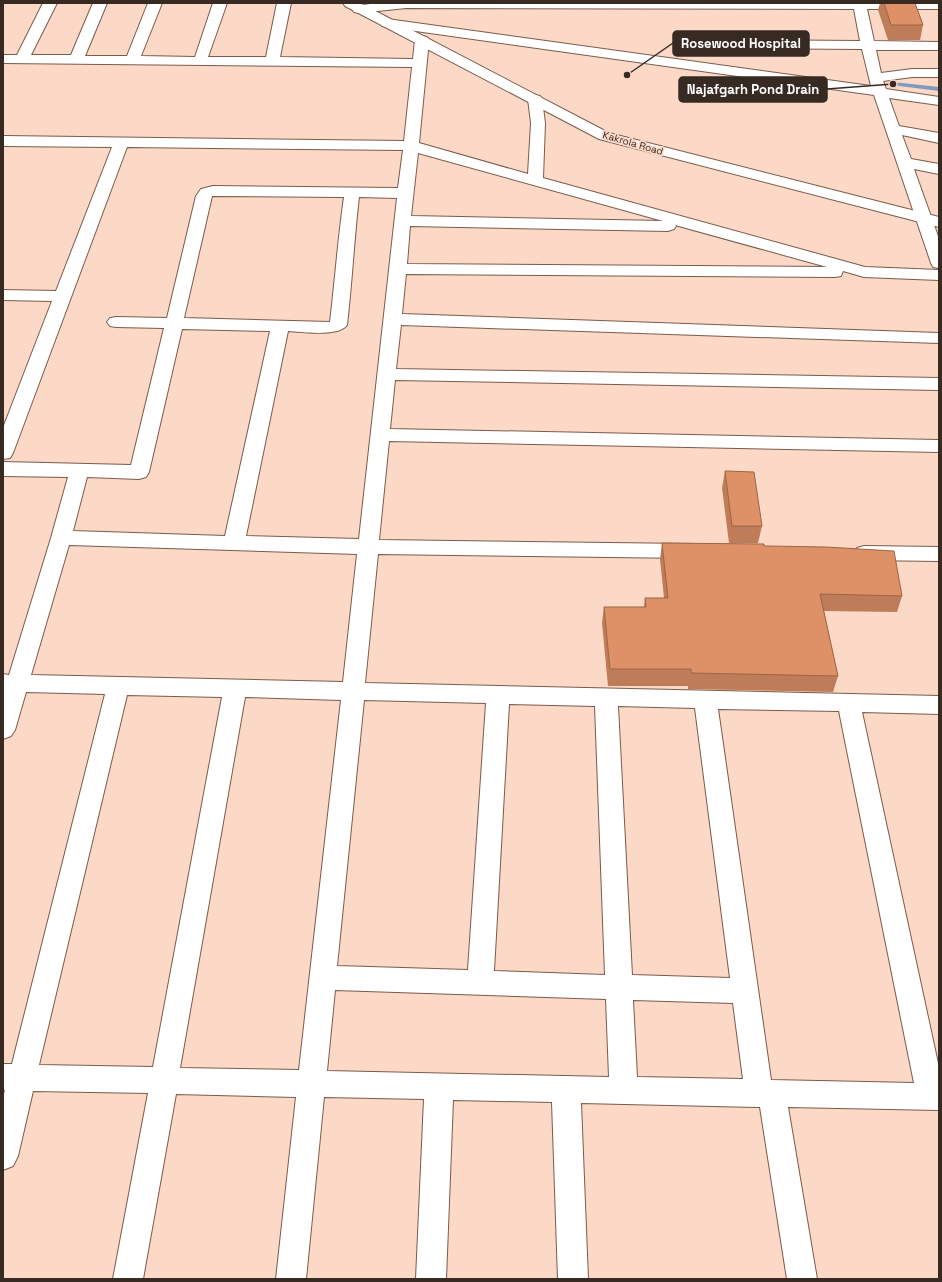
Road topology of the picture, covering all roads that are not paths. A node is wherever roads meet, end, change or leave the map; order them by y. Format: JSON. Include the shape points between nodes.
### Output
{"nodes":[{"id":1,"x":50,"y":3,"type":"edge"},
{"id":2,"x":100,"y":3,"type":"edge"},
{"id":3,"x":155,"y":3,"type":"edge"},
{"id":4,"x":220,"y":3,"type":"edge"},
{"id":5,"x":284,"y":3,"type":"edge"},
{"id":6,"x":406,"y":4,"type":"edge"},
{"id":7,"x":859,"y":4,"type":"edge"},
{"id":8,"x":939,"y":5,"type":"edge"},
{"id":9,"x":355,"y":6,"type":"edge"},
{"id":10,"x":387,"y":23,"type":"junction"},
{"id":11,"x":422,"y":40,"type":"junction"},
{"id":12,"x":743,"y":44,"type":"dead end"},
{"id":13,"x":869,"y":46,"type":"junction"},
{"id":14,"x":939,"y":46,"type":"edge"},
{"id":15,"x":3,"y":59,"type":"edge"},
{"id":16,"x":22,"y":59,"type":"junction"},
{"id":17,"x":76,"y":60,"type":"junction"},
{"id":18,"x":132,"y":60,"type":"junction"},
{"id":19,"x":200,"y":61,"type":"junction"},
{"id":20,"x":272,"y":62,"type":"junction"},
{"id":21,"x":420,"y":63,"type":"junction"},
{"id":22,"x":939,"y":73,"type":"edge"},
{"id":23,"x":878,"y":85,"type":"junction"},
{"id":24,"x":939,"y":85,"type":"edge"},
{"id":25,"x":534,"y":99,"type":"junction"},
{"id":26,"x":939,"y":101,"type":"edge"},
{"id":27,"x":893,"y":129,"type":"junction"},
{"id":28,"x":939,"y":138,"type":"edge"},
{"id":29,"x":3,"y":141,"type":"edge"},
{"id":30,"x":121,"y":143,"type":"junction"},
{"id":31,"x":411,"y":146,"type":"junction"},
{"id":32,"x":904,"y":162,"type":"junction"},
{"id":33,"x":939,"y":169,"type":"edge"},
{"id":34,"x":535,"y":181,"type":"junction"},
{"id":35,"x":352,"y":193,"type":"junction"},
{"id":36,"x":406,"y":193,"type":"junction"},
{"id":37,"x":931,"y":220,"type":"edge"},
{"id":38,"x":403,"y":221,"type":"junction"},
{"id":39,"x":700,"y":226,"type":"junction"},
{"id":40,"x":939,"y":263,"type":"edge"},
{"id":41,"x":398,"y":269,"type":"junction"},
{"id":42,"x":864,"y":272,"type":"junction"},
{"id":43,"x":939,"y":275,"type":"edge"},
{"id":44,"x":3,"y":295,"type":"edge"},
{"id":45,"x":63,"y":296,"type":"junction"},
{"id":46,"x":393,"y":318,"type":"junction"},
{"id":47,"x":116,"y":322,"type":"dead end"},
{"id":48,"x":175,"y":322,"type":"junction"},
{"id":49,"x":280,"y":325,"type":"junction"},
{"id":50,"x":939,"y":338,"type":"edge"},
{"id":51,"x":386,"y":374,"type":"junction"},
{"id":52,"x":939,"y":384,"type":"edge"},
{"id":53,"x":380,"y":435,"type":"junction"},
{"id":54,"x":939,"y":446,"type":"edge"},
{"id":55,"x":3,"y":453,"type":"edge"},
{"id":56,"x":3,"y":469,"type":"edge"},
{"id":57,"x":79,"y":471,"type":"junction"},
{"id":58,"x":61,"y":538,"type":"junction"},
{"id":59,"x":234,"y":543,"type":"junction"},
{"id":60,"x":368,"y":547,"type":"junction"},
{"id":61,"x":709,"y":551,"type":"edge"},
{"id":62,"x":844,"y":553,"type":"edge"},
{"id":63,"x":939,"y":554,"type":"edge"},
{"id":64,"x":10,"y":683,"type":"edge"},
{"id":65,"x":118,"y":686,"type":"junction"},
{"id":66,"x":236,"y":689,"type":"junction"},
{"id":67,"x":353,"y":691,"type":"junction"},
{"id":68,"x":498,"y":695,"type":"junction"},
{"id":69,"x":606,"y":698,"type":"junction"},
{"id":70,"x":704,"y":700,"type":"junction"},
{"id":71,"x":849,"y":703,"type":"junction"},
{"id":72,"x":939,"y":705,"type":"edge"},
{"id":73,"x":3,"y":730,"type":"edge"},
{"id":74,"x":322,"y":978,"type":"junction"},
{"id":75,"x":480,"y":983,"type":"junction"},
{"id":76,"x":619,"y":986,"type":"junction"},
{"id":77,"x":745,"y":990,"type":"junction"},
{"id":78,"x":12,"y":1078,"type":"edge"},
{"id":79,"x":164,"y":1081,"type":"junction"},
{"id":80,"x":311,"y":1084,"type":"junction"},
{"id":81,"x":438,"y":1087,"type":"junction"},
{"id":82,"x":566,"y":1090,"type":"junction"},
{"id":83,"x":624,"y":1091,"type":"junction"},
{"id":84,"x":766,"y":1094,"type":"junction"},
{"id":85,"x":935,"y":1097,"type":"edge"},
{"id":86,"x":3,"y":1156,"type":"edge"},
{"id":87,"x":128,"y":1279,"type":"edge"},
{"id":88,"x":290,"y":1279,"type":"edge"},
{"id":89,"x":430,"y":1279,"type":"edge"},
{"id":90,"x":573,"y":1279,"type":"edge"},
{"id":91,"x":802,"y":1279,"type":"edge"}],
"edges":[{"from":1,"to":16,"type":"street"},
{"from":2,"to":17,"type":"street"},
{"from":3,"to":18,"type":"street"},
{"from":4,"to":19,"type":"street"},
{"from":5,"to":20,"type":"street"},
{"from":6,"to":7,"type":"street"},
{"from":6,"to":9,"type":"street"},
{"from":7,"to":8,"type":"street"},
{"from":7,"to":13,"type":"street"},
{"from":9,"to":10,"type":"street","name":"Kakrola Road"},
{"from":10,"to":11,"type":"street","name":"Kakrola Road"},
{"from":10,"to":23,"type":"street","via":[[841,86]]},
{"from":11,"to":21,"type":"street"},
{"from":11,"to":25,"type":"street","name":"Kakrola Road"},
{"from":12,"to":13,"type":"street"},
{"from":13,"to":14,"type":"street"},
{"from":13,"to":23,"type":"street"},
{"from":15,"to":16,"type":"street"},
{"from":16,"to":17,"type":"street"},
{"from":17,"to":18,"type":"street"},
{"from":18,"to":19,"type":"street"},
{"from":19,"to":20,"type":"street"},
{"from":20,"to":21,"type":"street"},
{"from":21,"to":31,"type":"street"},
{"from":22,"to":23,"type":"street","via":[[912,73]]},
{"from":23,"to":24,"type":"street"},
{"from":23,"to":26,"type":"street"},
{"from":23,"to":27,"type":"street"},
{"from":25,"to":34,"type":"street","via":[[538,122]]},
{"from":25,"to":37,"type":"street","name":"Kakrola Road","via":[[607,137]]},
{"from":27,"to":28,"type":"street"},
{"from":27,"to":32,"type":"street"},
{"from":29,"to":30,"type":"street"},
{"from":30,"to":31,"type":"street"},
{"from":30,"to":45,"type":"street"},
{"from":31,"to":34,"type":"street"},
{"from":31,"to":36,"type":"street"},
{"from":32,"to":33,"type":"street"},
{"from":32,"to":37,"type":"street"},
{"from":34,"to":39,"type":"street"},
{"from":35,"to":36,"type":"street"},
{"from":35,"to":48,"type":"street","via":[[207,192]]},
{"from":35,"to":49,"type":"street","via":[[344,247],[345,271],[340,324],[333,327]]},
{"from":36,"to":38,"type":"street"},
{"from":37,"to":40,"type":"street"},
{"from":38,"to":39,"type":"street"},
{"from":38,"to":41,"type":"street"},
{"from":39,"to":42,"type":"street"},
{"from":41,"to":42,"type":"street"},
{"from":41,"to":46,"type":"street"},
{"from":42,"to":43,"type":"street"},
{"from":44,"to":45,"type":"street"},
{"from":45,"to":55,"type":"street"},
{"from":46,"to":50,"type":"street"},
{"from":46,"to":51,"type":"street"},
{"from":47,"to":48,"type":"street"},
{"from":48,"to":49,"type":"street"},
{"from":48,"to":57,"type":"street","via":[[139,472]]},
{"from":49,"to":59,"type":"street"},
{"from":51,"to":52,"type":"street"},
{"from":51,"to":53,"type":"street"},
{"from":53,"to":54,"type":"street"},
{"from":53,"to":60,"type":"street"},
{"from":56,"to":57,"type":"street"},
{"from":57,"to":58,"type":"street"},
{"from":58,"to":59,"type":"street"},
{"from":58,"to":64,"type":"street"},
{"from":59,"to":60,"type":"street"},
{"from":60,"to":61,"type":"street"},
{"from":60,"to":67,"type":"street"},
{"from":62,"to":63,"type":"street"},
{"from":64,"to":65,"type":"street"},
{"from":64,"to":73,"type":"street"},
{"from":65,"to":66,"type":"street"},
{"from":65,"to":78,"type":"street"},
{"from":66,"to":67,"type":"street"},
{"from":66,"to":79,"type":"street"},
{"from":67,"to":68,"type":"street"},
{"from":67,"to":74,"type":"street"},
{"from":68,"to":69,"type":"street"},
{"from":68,"to":75,"type":"street"},
{"from":69,"to":70,"type":"street"},
{"from":69,"to":76,"type":"street"},
{"from":70,"to":71,"type":"street"},
{"from":70,"to":77,"type":"street"},
{"from":71,"to":72,"type":"street"},
{"from":71,"to":85,"type":"street"},
{"from":74,"to":75,"type":"street"},
{"from":74,"to":80,"type":"street"},
{"from":75,"to":76,"type":"street"},
{"from":76,"to":77,"type":"street"},
{"from":76,"to":83,"type":"street"},
{"from":77,"to":84,"type":"street"},
{"from":78,"to":79,"type":"street"},
{"from":78,"to":86,"type":"street"},
{"from":79,"to":80,"type":"street"},
{"from":79,"to":87,"type":"street"},
{"from":80,"to":81,"type":"street"},
{"from":80,"to":88,"type":"street"},
{"from":81,"to":82,"type":"street"},
{"from":81,"to":89,"type":"street"},
{"from":82,"to":83,"type":"street"},
{"from":82,"to":90,"type":"street"},
{"from":83,"to":84,"type":"street"},
{"from":84,"to":85,"type":"street"},
{"from":84,"to":91,"type":"street"}]}
